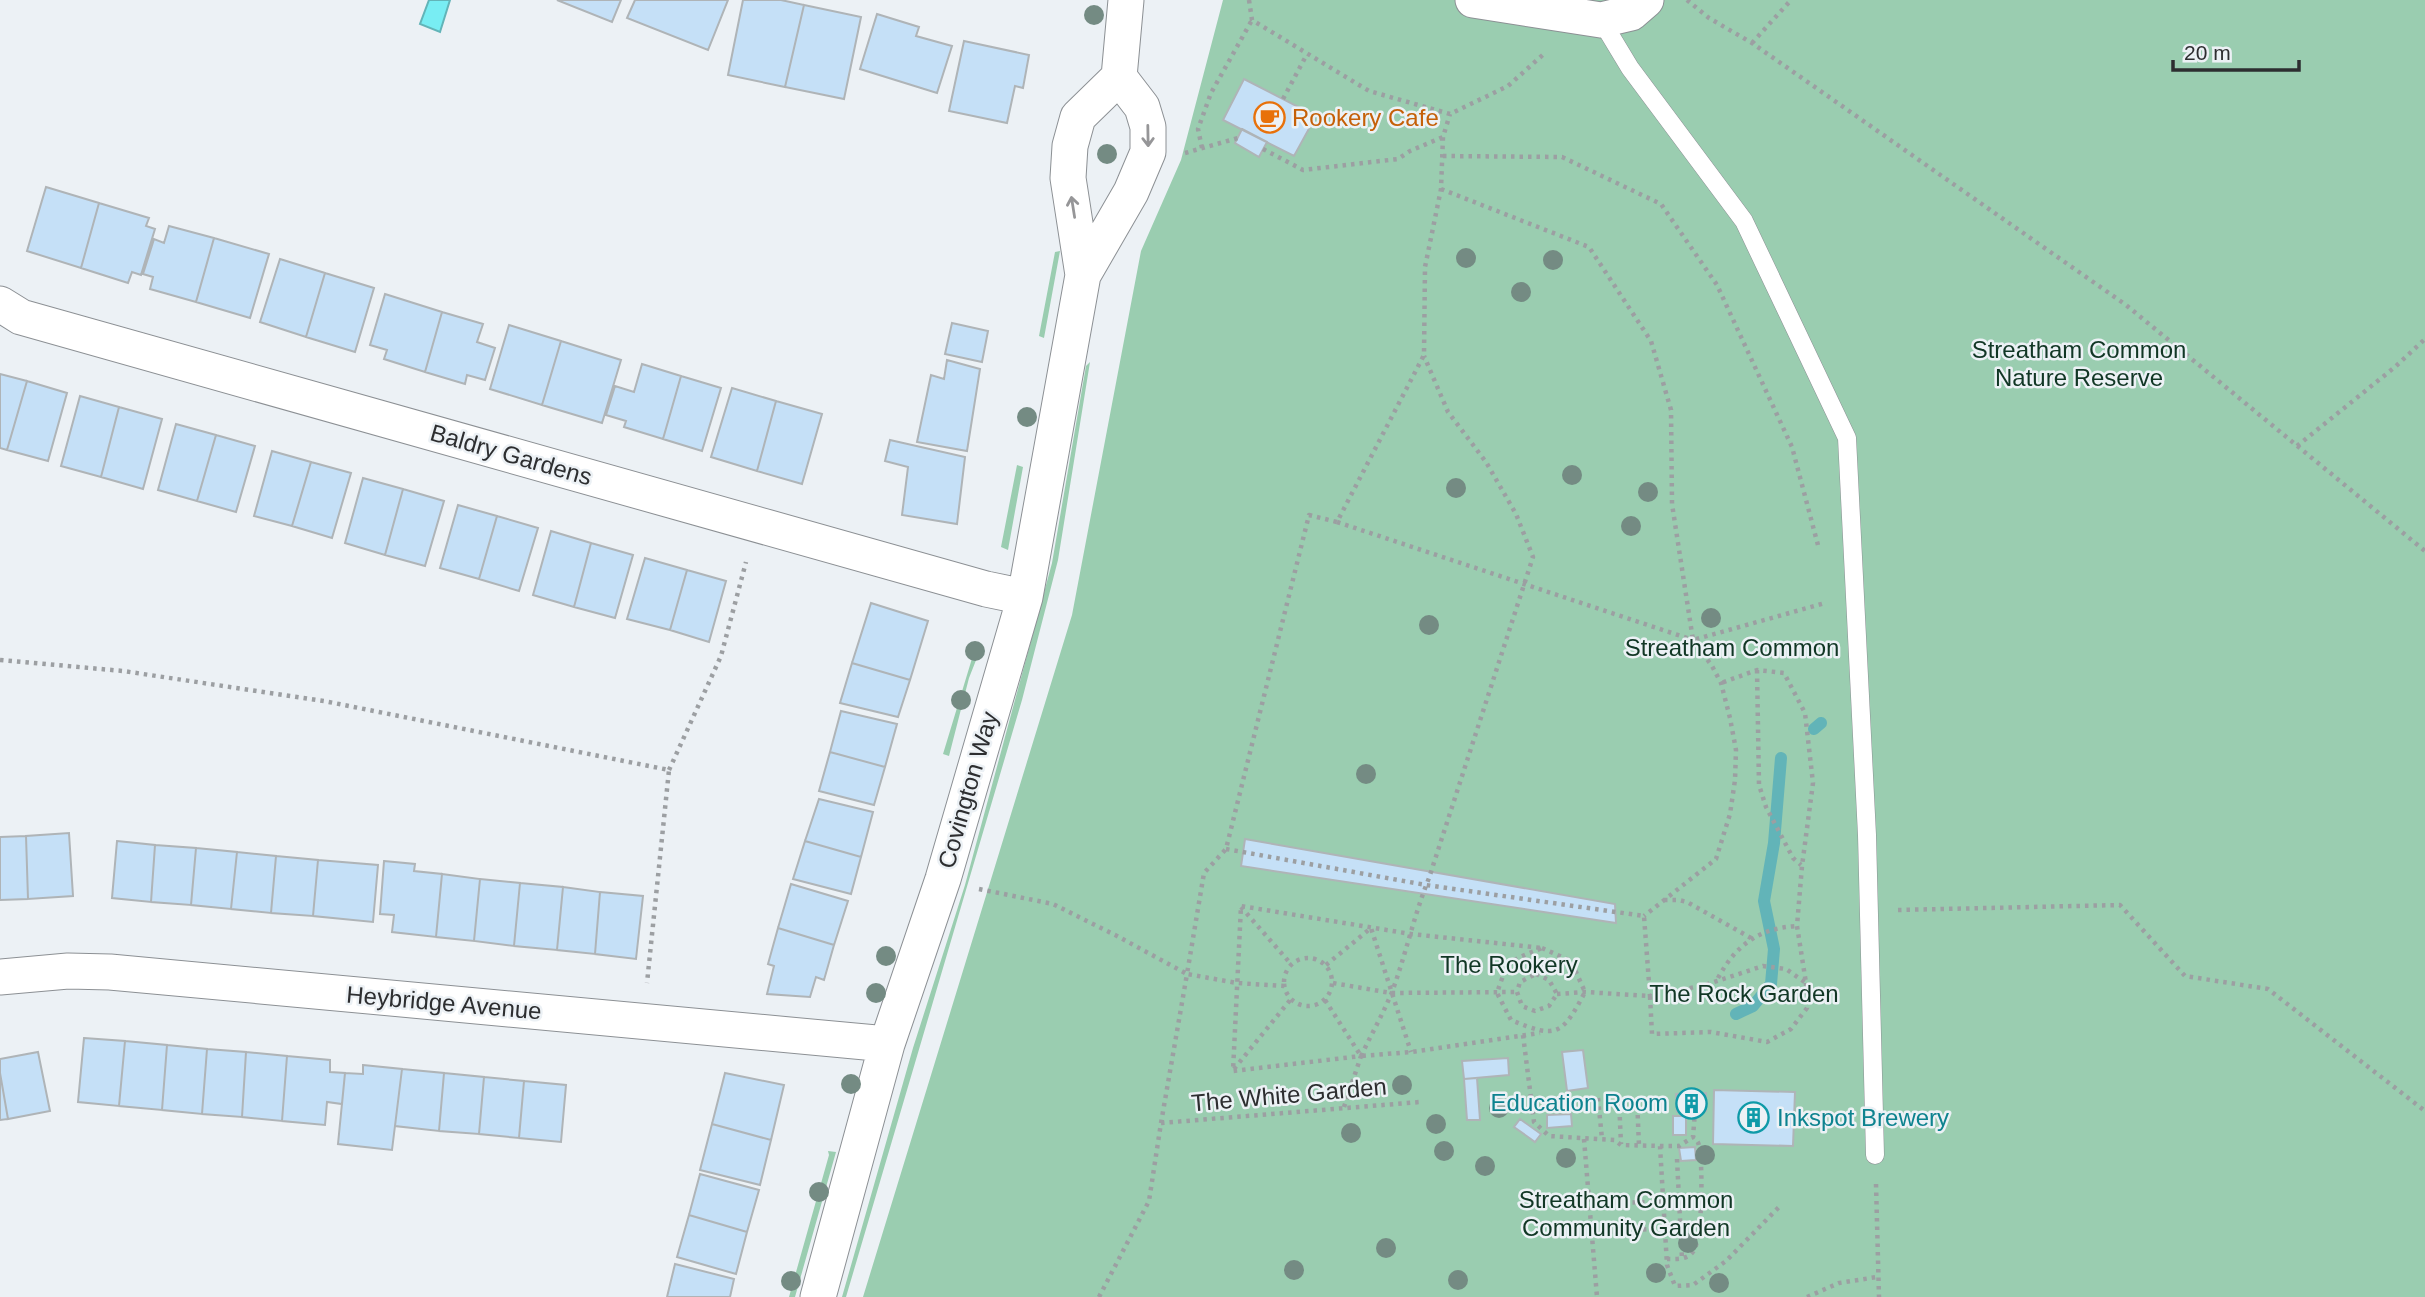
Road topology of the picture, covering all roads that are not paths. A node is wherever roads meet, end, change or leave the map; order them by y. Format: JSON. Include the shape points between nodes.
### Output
{"nodes":[{"id":1,"x":1126,"y":0,"type":"edge"},
{"id":2,"x":1473,"y":0,"type":"edge"},
{"id":3,"x":1646,"y":0,"type":"edge"},
{"id":4,"x":1601,"y":20,"type":"junction"},
{"id":5,"x":1119,"y":77,"type":"junction"},
{"id":6,"x":1083,"y":275,"type":"junction"},
{"id":7,"x":0,"y":304,"type":"edge"},
{"id":8,"x":1025,"y":597,"type":"junction"},
{"id":9,"x":0,"y":977,"type":"edge"},
{"id":10,"x":887,"y":1044,"type":"junction"},
{"id":11,"x":1875,"y":1155,"type":"road end"},
{"id":12,"x":818,"y":1297,"type":"edge"}],
"edges":[{"from":1,"to":5,"type":"street"},
{"from":2,"to":4,"type":"street"},
{"from":3,"to":4,"type":"street","via":[[1630,13]]},
{"from":4,"to":11,"type":"lane","via":[[1630,68],[1744,221],[1847,438],[1867,835]]},
{"from":6,"to":5,"type":"street","name":"Covington Way","one_way":true,"via":[[1068,178],[1070,146],[1078,117]]},
{"from":5,"to":6,"type":"street","name":"Covington Way","one_way":true,"via":[[1142,107],[1148,152],[1131,192]]},
{"from":6,"to":8,"type":"street","name":"Covington Way"},
{"from":7,"to":8,"type":"street","name":"Baldry Gardens","via":[[21,317]]},
{"from":8,"to":10,"type":"street","name":"Covington Way","via":[[943,879]]},
{"from":9,"to":10,"type":"street","name":"Heybridge Avenue","via":[[110,972]]},
{"from":10,"to":12,"type":"street","name":"Covington Way"}]}
